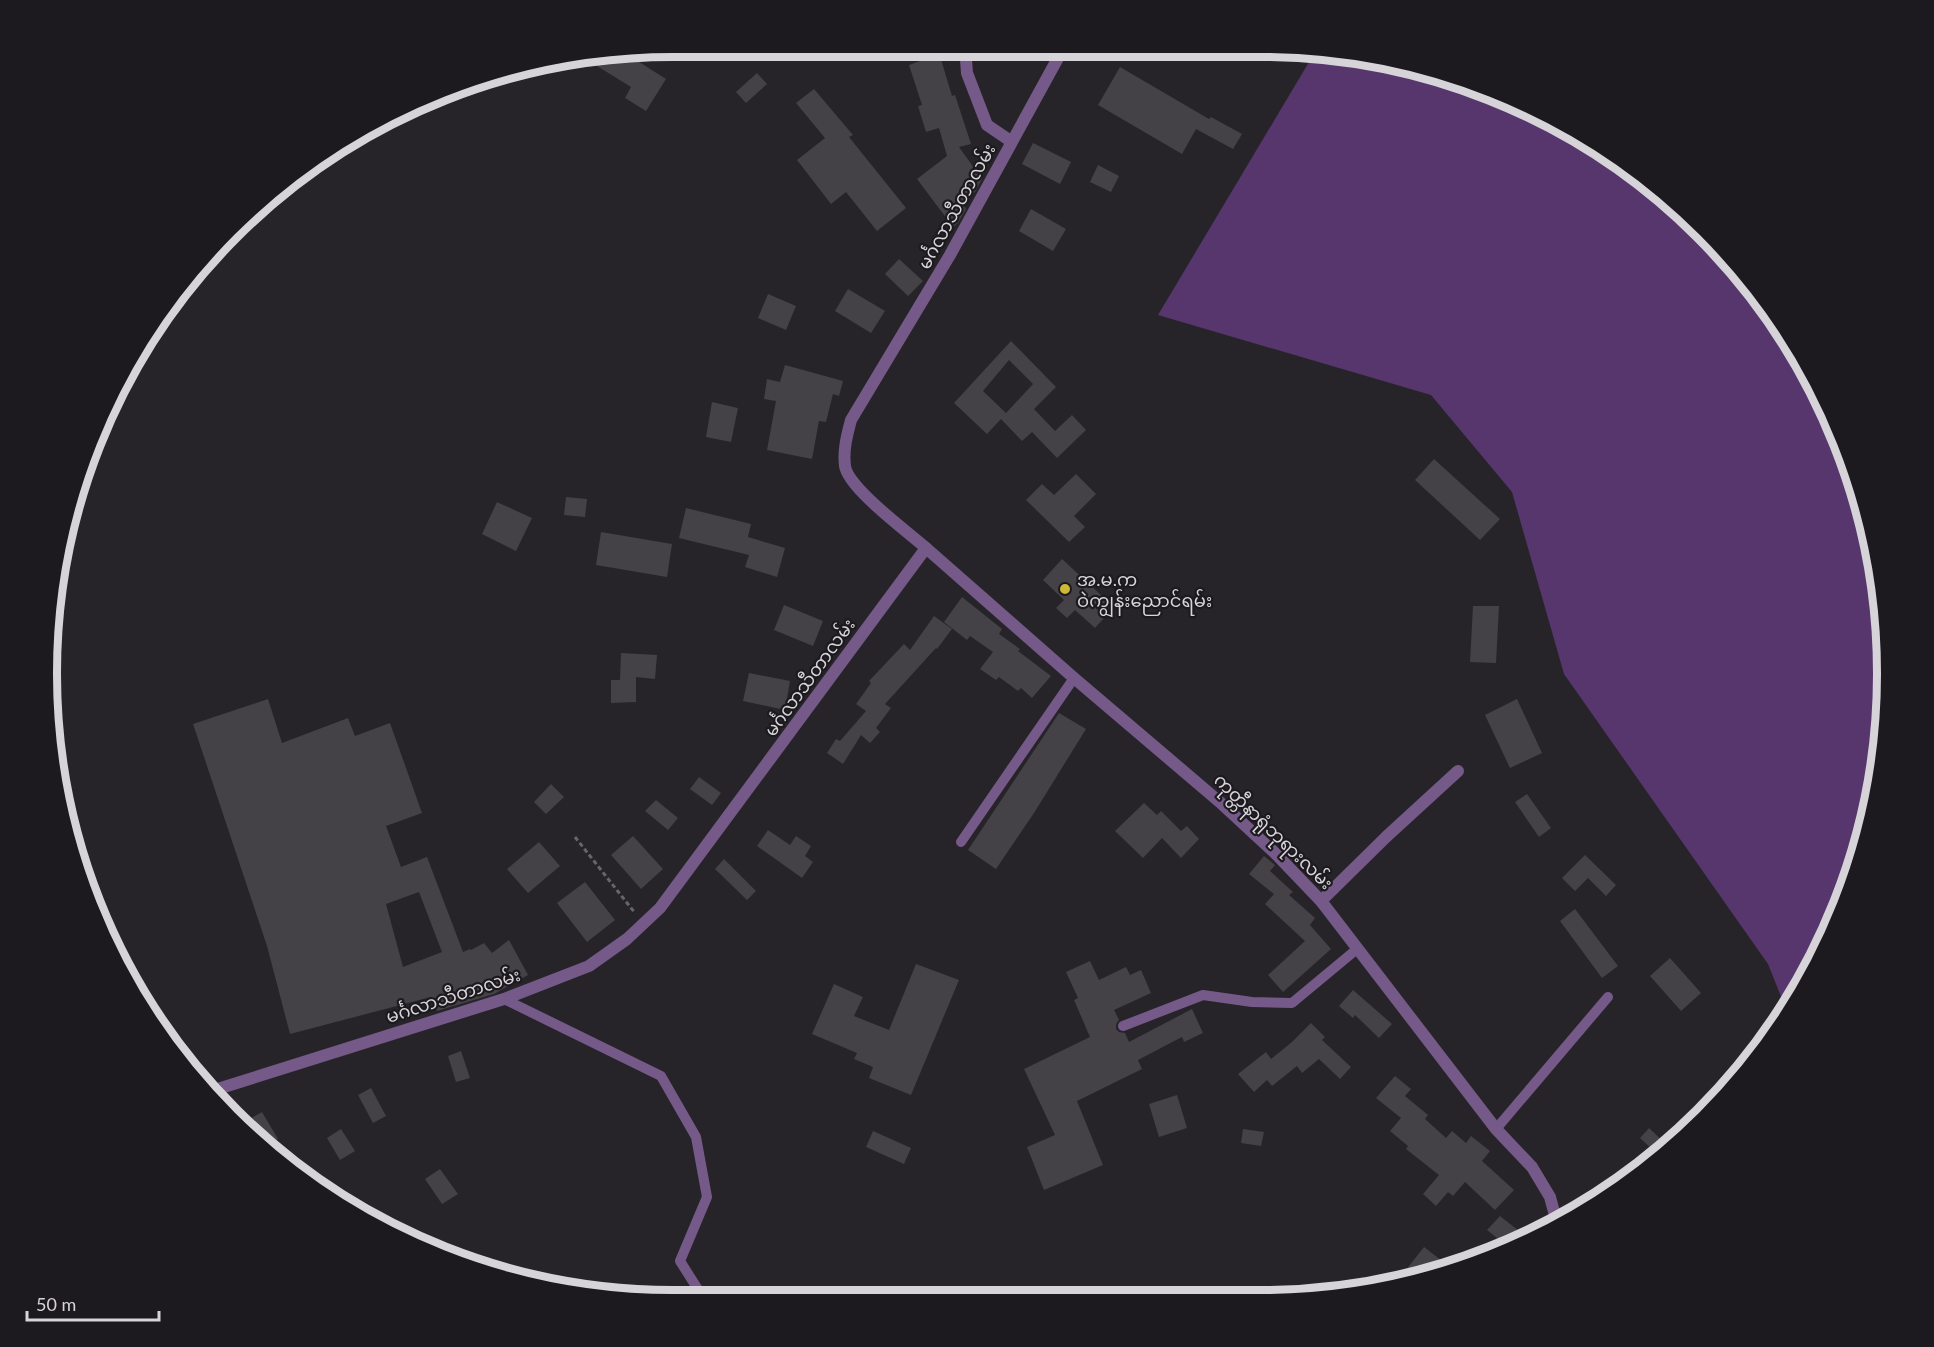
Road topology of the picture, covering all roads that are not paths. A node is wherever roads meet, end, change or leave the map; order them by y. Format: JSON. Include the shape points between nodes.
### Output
{"nodes":[{"id":1,"x":966,"y":57,"type":"edge"},
{"id":2,"x":1059,"y":57,"type":"edge"},
{"id":3,"x":1012,"y":142,"type":"junction"},
{"id":4,"x":926,"y":548,"type":"junction"},
{"id":5,"x":1074,"y":678,"type":"junction"},
{"id":6,"x":1458,"y":771,"type":"dead end"},
{"id":7,"x":962,"y":842,"type":"dead end"},
{"id":8,"x":1321,"y":901,"type":"junction"},
{"id":9,"x":1357,"y":949,"type":"junction"},
{"id":10,"x":1608,"y":997,"type":"dead end"},
{"id":11,"x":504,"y":999,"type":"junction"},
{"id":12,"x":1123,"y":1026,"type":"dead end"},
{"id":13,"x":218,"y":1089,"type":"edge"},
{"id":14,"x":1496,"y":1129,"type":"junction"},
{"id":15,"x":1555,"y":1215,"type":"edge"},
{"id":16,"x":698,"y":1290,"type":"edge"}],
"edges":[{"from":1,"to":3,"type":"street","via":[[967,73],[987,125]]},
{"from":2,"to":3,"type":"street","name":"မင်္ဂလာသီတာလမ်း"},
{"from":3,"to":4,"type":"street","name":"မင်္ဂလာသီတာလမ်း","via":[[851,420],[845,440],[845,468],[868,499]]},
{"from":4,"to":5,"type":"street","name":"ကုတ္တီနာရုံဘုရားလမ်း"},
{"from":4,"to":11,"type":"street","name":"မင်္ဂလာသီတာလမ်း","via":[[660,908],[627,939],[589,966]]},
{"from":5,"to":7,"type":"lane"},
{"from":5,"to":8,"type":"street","name":"ကုတ္တီနာရုံဘုရားလမ်း","via":[[1222,804]]},
{"from":6,"to":8,"type":"street"},
{"from":8,"to":9,"type":"street","name":"ကုတ္တီနာရုံဘုရားလမ်း"},
{"from":9,"to":12,"type":"lane","via":[[1292,1003],[1203,995]]},
{"from":9,"to":14,"type":"street","name":"ကုတ္တီနာရုံဘုရားလမ်း"},
{"from":10,"to":14,"type":"lane"},
{"from":11,"to":13,"type":"street","name":"မင်္ဂလာသီတာလမ်း"},
{"from":11,"to":16,"type":"lane","via":[[661,1076],[696,1137],[707,1197],[680,1261]]},
{"from":14,"to":15,"type":"street","name":"ကုတ္တီနာရုံဘုရားလမ်း","via":[[1532,1167],[1550,1197]]}]}
